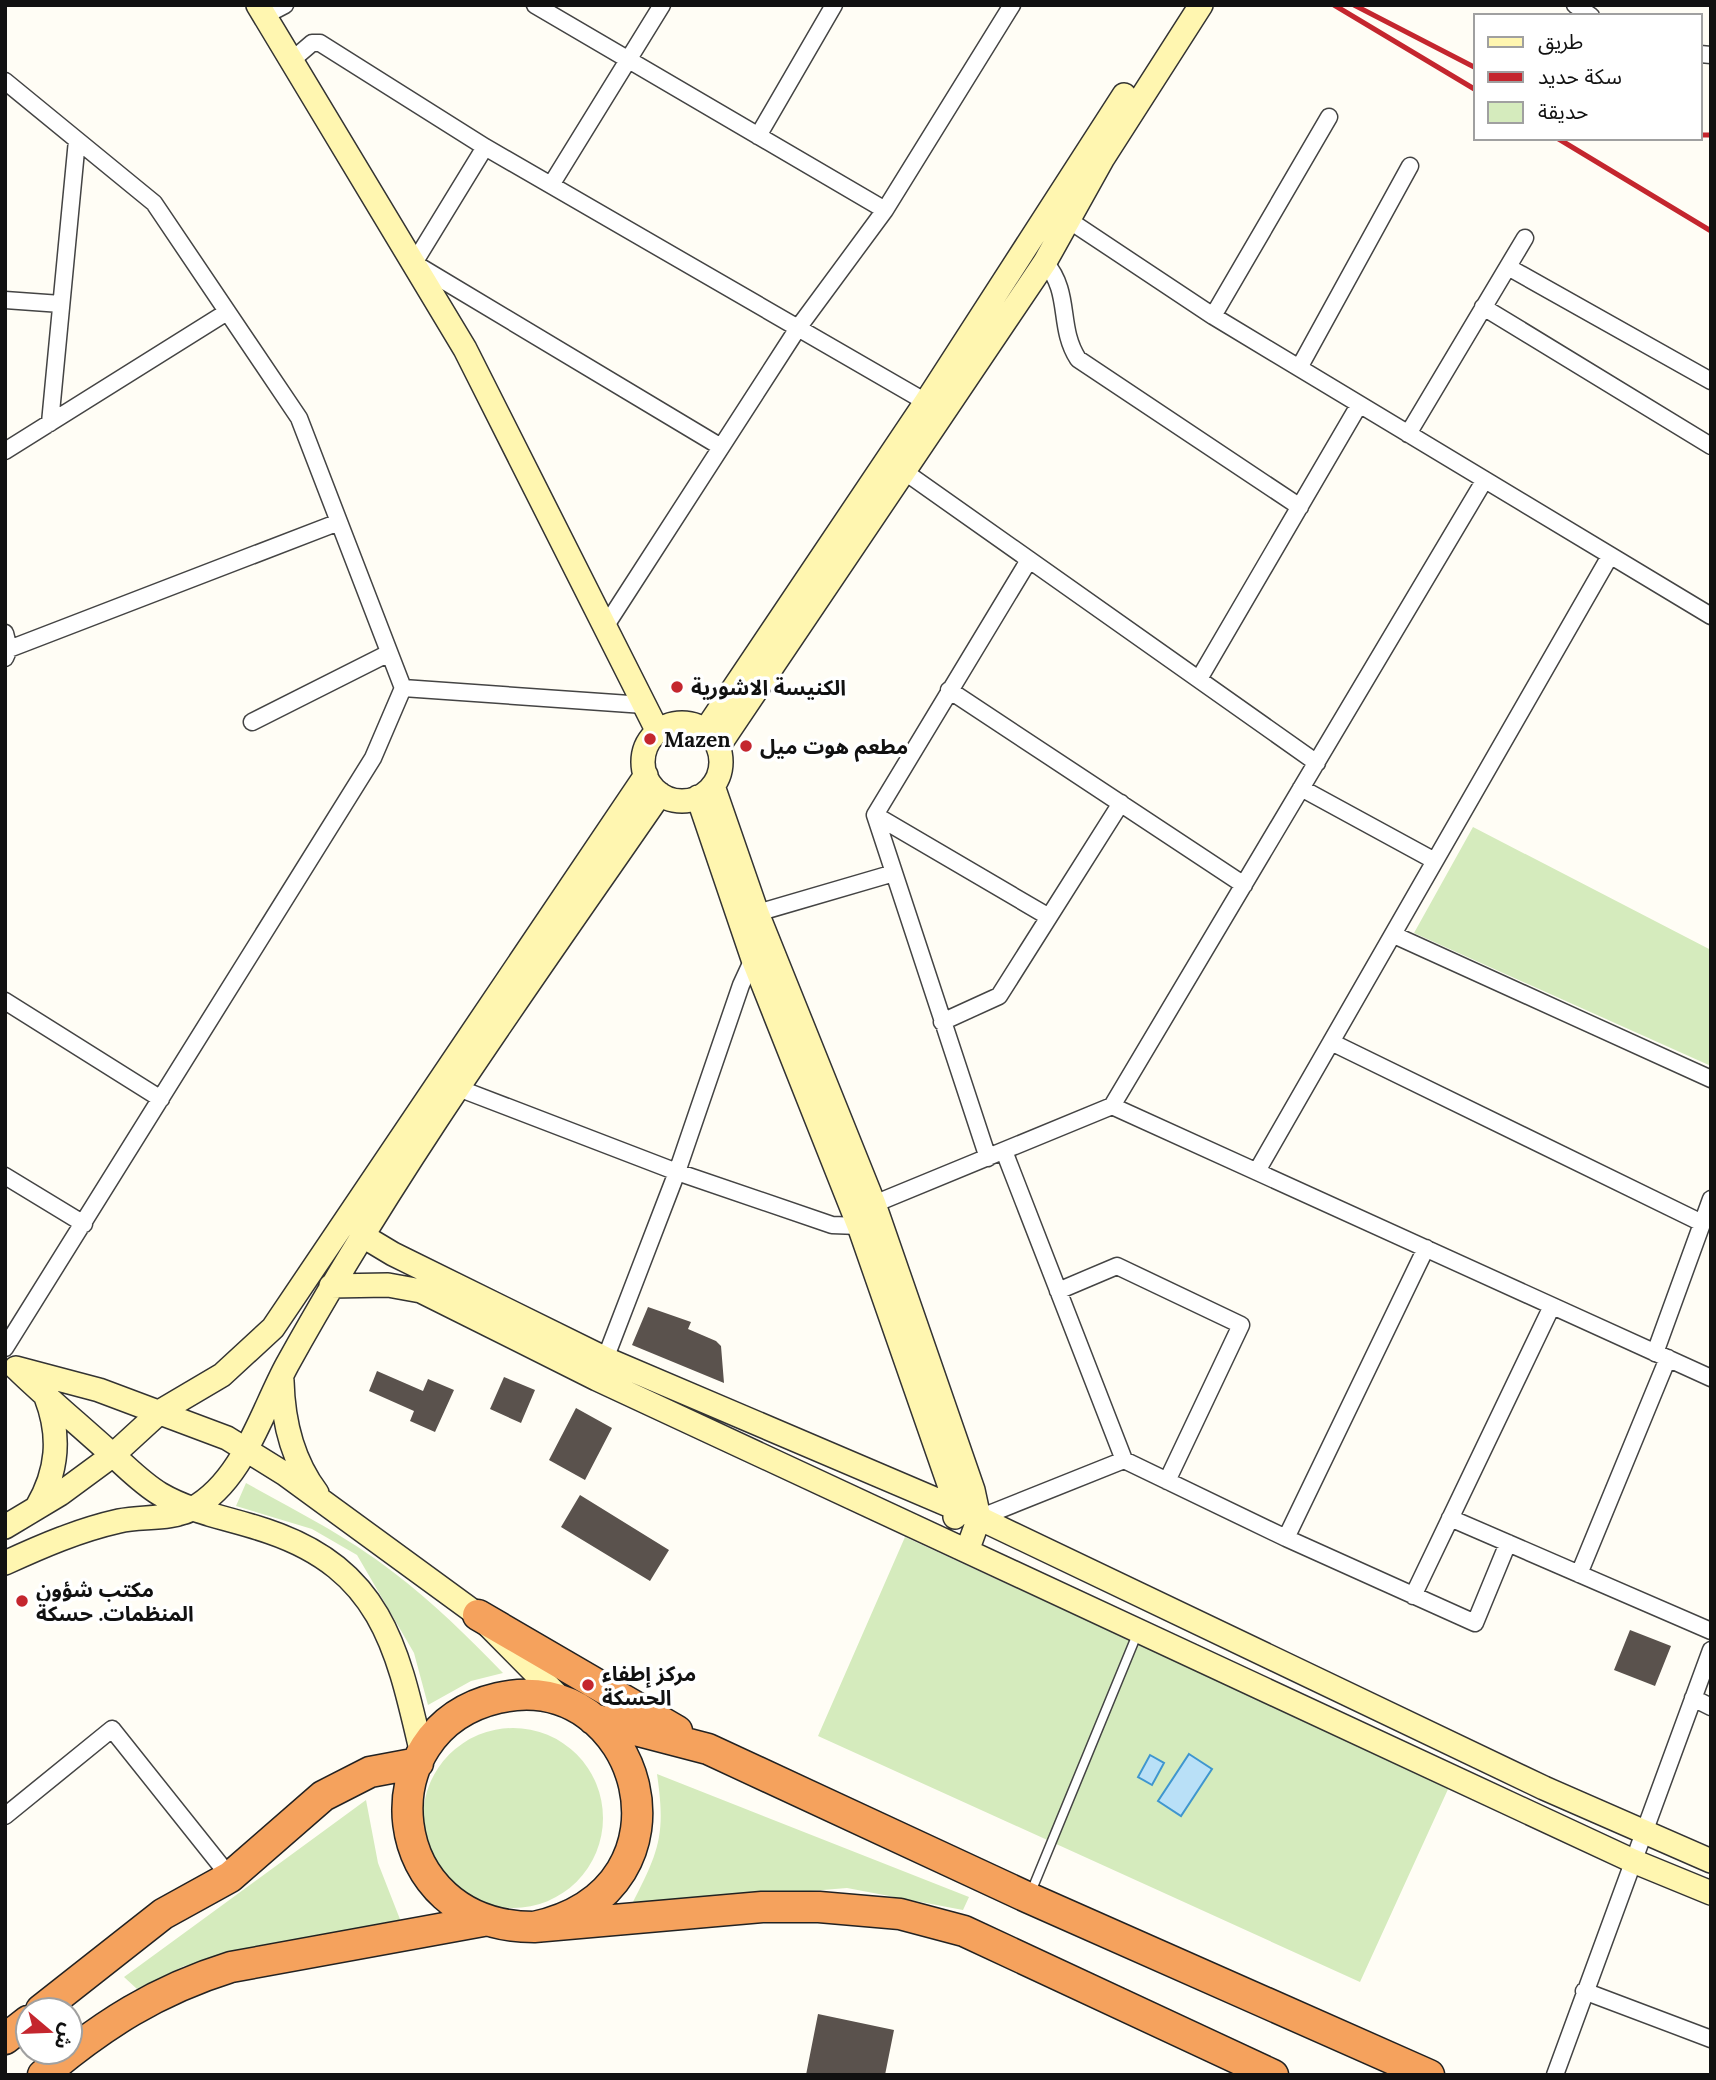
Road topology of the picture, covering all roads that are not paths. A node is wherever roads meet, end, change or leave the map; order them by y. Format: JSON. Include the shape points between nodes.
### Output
{"nodes":[{"id":1,"x":285,"y":5,"type":"edge"},
{"id":2,"x":535,"y":5,"type":"edge"},
{"id":3,"x":662,"y":5,"type":"edge"},
{"id":4,"x":834,"y":5,"type":"edge"},
{"id":5,"x":1012,"y":5,"type":"edge"},
{"id":6,"x":1184,"y":5,"type":"edge"},
{"id":7,"x":1201,"y":5,"type":"edge"},
{"id":8,"x":261,"y":10,"type":"edge"},
{"id":9,"x":628,"y":60,"type":"junction"},
{"id":10,"x":291,"y":61,"type":"junction"},
{"id":11,"x":5,"y":81,"type":"edge"},
{"id":12,"x":1329,"y":117,"type":"dead end"},
{"id":13,"x":758,"y":136,"type":"junction"},
{"id":14,"x":77,"y":140,"type":"junction"},
{"id":15,"x":485,"y":147,"type":"junction"},
{"id":16,"x":1410,"y":166,"type":"dead end"},
{"id":17,"x":551,"y":185,"type":"junction"},
{"id":18,"x":884,"y":211,"type":"junction"},
{"id":19,"x":1059,"y":214,"type":"junction"},
{"id":20,"x":1525,"y":237,"type":"dead end"},
{"id":21,"x":1045,"y":262,"type":"junction"},
{"id":22,"x":414,"y":263,"type":"junction"},
{"id":23,"x":1508,"y":267,"type":"junction"},
{"id":24,"x":5,"y":300,"type":"edge"},
{"id":25,"x":61,"y":304,"type":"junction"},
{"id":26,"x":1483,"y":307,"type":"junction"},
{"id":27,"x":228,"y":312,"type":"junction"},
{"id":28,"x":1213,"y":316,"type":"junction"},
{"id":29,"x":798,"y":328,"type":"junction"},
{"id":30,"x":1299,"y":369,"type":"junction"},
{"id":31,"x":1711,"y":381,"type":"edge"},
{"id":32,"x":926,"y":402,"type":"junction"},
{"id":33,"x":1359,"y":405,"type":"junction"},
{"id":34,"x":50,"y":423,"type":"junction"},
{"id":35,"x":1408,"y":434,"type":"junction"},
{"id":36,"x":1711,"y":446,"type":"edge"},
{"id":37,"x":721,"y":447,"type":"junction"},
{"id":38,"x":5,"y":451,"type":"edge"},
{"id":39,"x":905,"y":472,"type":"junction"},
{"id":40,"x":1485,"y":481,"type":"junction"},
{"id":41,"x":1300,"y":507,"type":"junction"},
{"id":42,"x":339,"y":522,"type":"junction"},
{"id":43,"x":1611,"y":556,"type":"junction"},
{"id":44,"x":1029,"y":560,"type":"junction"},
{"id":45,"x":1711,"y":616,"type":"edge"},
{"id":46,"x":605,"y":627,"type":"junction"},
{"id":47,"x":5,"y":633,"type":"edge"},
{"id":48,"x":7,"y":653,"type":"edge"},
{"id":49,"x":389,"y":653,"type":"junction"},
{"id":50,"x":1199,"y":680,"type":"junction"},
{"id":51,"x":403,"y":688,"type":"junction"},
{"id":52,"x":949,"y":690,"type":"junction"},
{"id":53,"x":644,"y":705,"type":"junction"},
{"id":54,"x":252,"y":722,"type":"dead end"},
{"id":55,"x":658,"y":732,"type":"junction"},
{"id":56,"x":712,"y":739,"type":"junction"},
{"id":57,"x":1317,"y":762,"type":"junction"},
{"id":58,"x":646,"y":775,"type":"junction"},
{"id":59,"x":1301,"y":788,"type":"junction"},
{"id":60,"x":705,"y":792,"type":"junction"},
{"id":61,"x":660,"y":794,"type":"junction"},
{"id":62,"x":1121,"y":803,"type":"junction"},
{"id":63,"x":875,"y":815,"type":"junction"},
{"id":64,"x":1435,"y":861,"type":"junction"},
{"id":65,"x":894,"y":873,"type":"junction"},
{"id":66,"x":1244,"y":885,"type":"junction"},
{"id":67,"x":757,"y":913,"type":"junction"},
{"id":68,"x":1049,"y":917,"type":"junction"},
{"id":69,"x":1394,"y":935,"type":"junction"},
{"id":70,"x":753,"y":959,"type":"junction"},
{"id":71,"x":5,"y":1001,"type":"edge"},
{"id":72,"x":942,"y":1022,"type":"junction"},
{"id":73,"x":1331,"y":1042,"type":"junction"},
{"id":74,"x":1711,"y":1079,"type":"edge"},
{"id":75,"x":458,"y":1087,"type":"junction"},
{"id":76,"x":161,"y":1098,"type":"junction"},
{"id":77,"x":1112,"y":1106,"type":"junction"},
{"id":78,"x":1004,"y":1151,"type":"junction"},
{"id":79,"x":988,"y":1158,"type":"junction"},
{"id":80,"x":1257,"y":1171,"type":"junction"},
{"id":81,"x":677,"y":1172,"type":"junction"},
{"id":82,"x":5,"y":1176,"type":"edge"},
{"id":83,"x":1711,"y":1199,"type":"edge"},
{"id":84,"x":874,"y":1204,"type":"junction"},
{"id":85,"x":1702,"y":1223,"type":"junction"},
{"id":86,"x":84,"y":1224,"type":"junction"},
{"id":87,"x":859,"y":1226,"type":"junction"},
{"id":88,"x":363,"y":1236,"type":"junction"},
{"id":89,"x":1426,"y":1248,"type":"junction"},
{"id":90,"x":331,"y":1286,"type":"junction"},
{"id":91,"x":1058,"y":1291,"type":"junction"},
{"id":92,"x":1552,"y":1306,"type":"junction"},
{"id":93,"x":5,"y":1348,"type":"edge"},
{"id":94,"x":1662,"y":1356,"type":"junction"},
{"id":95,"x":11,"y":1365,"type":"edge"},
{"id":96,"x":602,"y":1369,"type":"junction"},
{"id":97,"x":281,"y":1376,"type":"junction"},
{"id":98,"x":1711,"y":1378,"type":"edge"},
{"id":99,"x":47,"y":1396,"type":"junction"},
{"id":100,"x":161,"y":1411,"type":"junction"},
{"id":101,"x":246,"y":1450,"type":"junction"},
{"id":102,"x":113,"y":1455,"type":"junction"},
{"id":103,"x":1124,"y":1460,"type":"junction"},
{"id":104,"x":1167,"y":1481,"type":"junction"},
{"id":105,"x":326,"y":1503,"type":"junction"},
{"id":106,"x":37,"y":1508,"type":"junction"},
{"id":107,"x":192,"y":1509,"type":"junction"},
{"id":108,"x":969,"y":1514,"type":"junction"},
{"id":109,"x":1450,"y":1518,"type":"junction"},
{"id":110,"x":5,"y":1527,"type":"edge"},
{"id":111,"x":1286,"y":1538,"type":"junction"},
{"id":112,"x":946,"y":1541,"type":"junction"},
{"id":113,"x":1508,"y":1543,"type":"junction"},
{"id":114,"x":967,"y":1551,"type":"junction"},
{"id":115,"x":5,"y":1563,"type":"edge"},
{"id":116,"x":1579,"y":1574,"type":"junction"},
{"id":117,"x":1413,"y":1596,"type":"junction"},
{"id":118,"x":478,"y":1615,"type":"junction"},
{"id":119,"x":1139,"y":1630,"type":"junction"},
{"id":120,"x":1711,"y":1631,"type":"edge"},
{"id":121,"x":1711,"y":1650,"type":"edge"},
{"id":122,"x":1693,"y":1698,"type":"junction"},
{"id":123,"x":564,"y":1702,"type":"junction"},
{"id":124,"x":1711,"y":1707,"type":"edge"},
{"id":125,"x":593,"y":1719,"type":"junction"},
{"id":126,"x":708,"y":1749,"type":"junction"},
{"id":127,"x":420,"y":1758,"type":"junction"},
{"id":128,"x":5,"y":1816,"type":"edge"},
{"id":129,"x":1645,"y":1832,"type":"junction"},
{"id":130,"x":1633,"y":1861,"type":"junction"},
{"id":131,"x":1711,"y":1861,"type":"edge"},
{"id":132,"x":230,"y":1877,"type":"junction"},
{"id":133,"x":1711,"y":1893,"type":"edge"},
{"id":134,"x":1029,"y":1898,"type":"junction"},
{"id":135,"x":483,"y":1921,"type":"junction"},
{"id":136,"x":534,"y":1927,"type":"junction"},
{"id":137,"x":1584,"y":1991,"type":"junction"},
{"id":138,"x":59,"y":1996,"type":"edge"},
{"id":139,"x":1711,"y":2039,"type":"edge"},
{"id":140,"x":43,"y":2075,"type":"edge"},
{"id":141,"x":1273,"y":2075,"type":"edge"},
{"id":142,"x":1429,"y":2075,"type":"edge"},
{"id":143,"x":1555,"y":2075,"type":"edge"}],
"edges":[{"from":1,"to":8,"type":"street"},
{"from":2,"to":9,"type":"street"},
{"from":3,"to":9,"type":"street"},
{"from":4,"to":13,"type":"street"},
{"from":5,"to":18,"type":"street"},
{"from":6,"to":19,"type":"street"},
{"from":7,"to":19,"type":"street"},
{"from":8,"to":10,"type":"street"},
{"from":9,"to":13,"type":"street"},
{"from":9,"to":17,"type":"street"},
{"from":10,"to":15,"type":"street","via":[[312,43],[320,43]]},
{"from":10,"to":22,"type":"street"},
{"from":11,"to":14,"type":"street"},
{"from":12,"to":28,"type":"street"},
{"from":13,"to":18,"type":"street"},
{"from":14,"to":25,"type":"street"},
{"from":14,"to":27,"type":"street","via":[[154,203]]},
{"from":15,"to":17,"type":"street"},
{"from":15,"to":22,"type":"street"},
{"from":16,"to":30,"type":"street"},
{"from":17,"to":29,"type":"street"},
{"from":18,"to":29,"type":"street"},
{"from":19,"to":21,"type":"street"},
{"from":19,"to":28,"type":"street"},
{"from":19,"to":32,"type":"street"},
{"from":20,"to":23,"type":"street"},
{"from":21,"to":39,"type":"street"},
{"from":21,"to":41,"type":"street","via":[[1059,283],[1065,330],[1078,359]]},
{"from":22,"to":37,"type":"street"},
{"from":22,"to":46,"type":"street","via":[[465,349]]},
{"from":23,"to":26,"type":"street"},
{"from":23,"to":31,"type":"street"},
{"from":24,"to":25,"type":"street"},
{"from":25,"to":34,"type":"street"},
{"from":26,"to":35,"type":"street"},
{"from":26,"to":36,"type":"street"},
{"from":27,"to":34,"type":"street"},
{"from":27,"to":42,"type":"street","via":[[299,418]]},
{"from":28,"to":30,"type":"street"},
{"from":29,"to":32,"type":"street"},
{"from":29,"to":37,"type":"street"},
{"from":30,"to":33,"type":"street"},
{"from":32,"to":56,"type":"street"},
{"from":33,"to":35,"type":"street"},
{"from":33,"to":41,"type":"street"},
{"from":34,"to":38,"type":"street"},
{"from":35,"to":40,"type":"street"},
{"from":37,"to":46,"type":"street"},
{"from":39,"to":44,"type":"street"},
{"from":39,"to":56,"type":"street"},
{"from":40,"to":43,"type":"street"},
{"from":40,"to":57,"type":"street"},
{"from":41,"to":50,"type":"street"},
{"from":42,"to":48,"type":"street"},
{"from":42,"to":49,"type":"street"},
{"from":43,"to":45,"type":"street"},
{"from":43,"to":64,"type":"street"},
{"from":44,"to":50,"type":"street"},
{"from":44,"to":52,"type":"street"},
{"from":46,"to":53,"type":"street"},
{"from":47,"to":48,"type":"street"},
{"from":49,"to":51,"type":"street"},
{"from":49,"to":54,"type":"street"},
{"from":50,"to":57,"type":"street"},
{"from":51,"to":53,"type":"street"},
{"from":51,"to":76,"type":"street","via":[[373,758]]},
{"from":52,"to":62,"type":"street"},
{"from":52,"to":63,"type":"street"},
{"from":53,"to":55,"type":"street"},
{"from":55,"to":56,"type":"street","via":[[687,723]]},
{"from":55,"to":58,"type":"street","via":[[646,747]]},
{"from":56,"to":60,"type":"street","via":[[721,767]]},
{"from":57,"to":59,"type":"street"},
{"from":58,"to":61,"type":"street"},
{"from":58,"to":100,"type":"street","via":[[273,1328],[222,1375]]},
{"from":59,"to":64,"type":"street"},
{"from":59,"to":66,"type":"street"},
{"from":60,"to":61,"type":"street","via":[[679,800]]},
{"from":60,"to":67,"type":"street"},
{"from":60,"to":70,"type":"street"},
{"from":61,"to":75,"type":"street"},
{"from":62,"to":66,"type":"street"},
{"from":62,"to":68,"type":"street"},
{"from":63,"to":65,"type":"street"},
{"from":63,"to":68,"type":"street"},
{"from":64,"to":69,"type":"street"},
{"from":65,"to":67,"type":"street"},
{"from":65,"to":72,"type":"street"},
{"from":66,"to":77,"type":"street"},
{"from":67,"to":84,"type":"street"},
{"from":68,"to":72,"type":"street","via":[[999,996]]},
{"from":69,"to":73,"type":"street"},
{"from":69,"to":74,"type":"street"},
{"from":70,"to":81,"type":"street"},
{"from":70,"to":87,"type":"street"},
{"from":71,"to":76,"type":"street"},
{"from":72,"to":79,"type":"street"},
{"from":73,"to":80,"type":"street"},
{"from":73,"to":85,"type":"street"},
{"from":75,"to":81,"type":"street"},
{"from":75,"to":88,"type":"street"},
{"from":76,"to":86,"type":"street"},
{"from":77,"to":78,"type":"street"},
{"from":77,"to":80,"type":"street"},
{"from":78,"to":79,"type":"street"},
{"from":78,"to":91,"type":"street"},
{"from":79,"to":84,"type":"street"},
{"from":80,"to":89,"type":"street"},
{"from":81,"to":87,"type":"street","via":[[832,1225]]},
{"from":81,"to":96,"type":"street"},
{"from":82,"to":86,"type":"street"},
{"from":83,"to":85,"type":"street"},
{"from":84,"to":108,"type":"street","via":[[973,1490]]},
{"from":85,"to":94,"type":"street"},
{"from":86,"to":93,"type":"street"},
{"from":87,"to":108,"type":"street"},
{"from":88,"to":90,"type":"street"},
{"from":88,"to":96,"type":"street"},
{"from":89,"to":92,"type":"street"},
{"from":89,"to":111,"type":"street"},
{"from":90,"to":96,"type":"street","via":[[388,1284],[421,1291]]},
{"from":90,"to":97,"type":"street"},
{"from":91,"to":103,"type":"street"},
{"from":91,"to":104,"type":"street","via":[[1117,1266],[1241,1325]]},
{"from":92,"to":94,"type":"street"},
{"from":92,"to":109,"type":"street"},
{"from":94,"to":98,"type":"street"},
{"from":94,"to":116,"type":"street"},
{"from":95,"to":99,"type":"street"},
{"from":95,"to":100,"type":"street"},
{"from":96,"to":108,"type":"street"},
{"from":96,"to":112,"type":"street"},
{"from":97,"to":101,"type":"street"},
{"from":97,"to":105,"type":"street","via":[[293,1448]]},
{"from":99,"to":102,"type":"street"},
{"from":99,"to":106,"type":"street","via":[[55,1429],[55,1462]]},
{"from":100,"to":101,"type":"street"},
{"from":100,"to":102,"type":"street"},
{"from":101,"to":105,"type":"street"},
{"from":101,"to":107,"type":"street","via":[[231,1472]]},
{"from":102,"to":106,"type":"street"},
{"from":102,"to":107,"type":"street","via":[[144,1483]]},
{"from":103,"to":104,"type":"street"},
{"from":103,"to":108,"type":"street"},
{"from":104,"to":111,"type":"street"},
{"from":105,"to":118,"type":"street"},
{"from":106,"to":110,"type":"street"},
{"from":107,"to":115,"type":"street","via":[[89,1529]]},
{"from":107,"to":127,"type":"street","via":[[298,1542],[354,1583],[395,1646]]},
{"from":108,"to":112,"type":"street"},
{"from":108,"to":114,"type":"street"},
{"from":108,"to":129,"type":"street"},
{"from":109,"to":113,"type":"street"},
{"from":109,"to":117,"type":"street"},
{"from":111,"to":117,"type":"street"},
{"from":112,"to":114,"type":"street"},
{"from":113,"to":116,"type":"street"},
{"from":113,"to":117,"type":"street","via":[[1475,1623]]},
{"from":114,"to":119,"type":"street"},
{"from":116,"to":120,"type":"street"},
{"from":118,"to":123,"type":"street"},
{"from":118,"to":126,"type":"highway"},
{"from":119,"to":130,"type":"street"},
{"from":119,"to":134,"type":"lane"},
{"from":121,"to":122,"type":"street"},
{"from":122,"to":124,"type":"street"},
{"from":122,"to":129,"type":"street"},
{"from":123,"to":125,"type":"highway"},
{"from":123,"to":127,"type":"highway","via":[[532,1696],[499,1698],[468,1709],[442,1728]]},
{"from":125,"to":126,"type":"highway"},
{"from":125,"to":136,"type":"highway","via":[[619,1746],[635,1780],[639,1817],[631,1854],[611,1886],[583,1911]]},
{"from":126,"to":134,"type":"highway"},
{"from":127,"to":132,"type":"highway","via":[[370,1772],[323,1796]]},
{"from":127,"to":135,"type":"highway","via":[[408,1793],[408,1825],[416,1856],[432,1884],[455,1906]]},
{"from":128,"to":132,"type":"street","via":[[112,1729]]},
{"from":129,"to":130,"type":"street"},
{"from":129,"to":131,"type":"street"},
{"from":130,"to":133,"type":"street"},
{"from":130,"to":137,"type":"street"},
{"from":132,"to":138,"type":"highway","via":[[163,1914]]},
{"from":134,"to":142,"type":"highway"},
{"from":135,"to":136,"type":"highway"},
{"from":135,"to":140,"type":"highway","via":[[243,1964],[198,1977],[120,2017]]},
{"from":136,"to":141,"type":"highway","via":[[762,1907],[900,1914],[964,1931]]},
{"from":137,"to":139,"type":"street"},
{"from":137,"to":143,"type":"street"}]}
